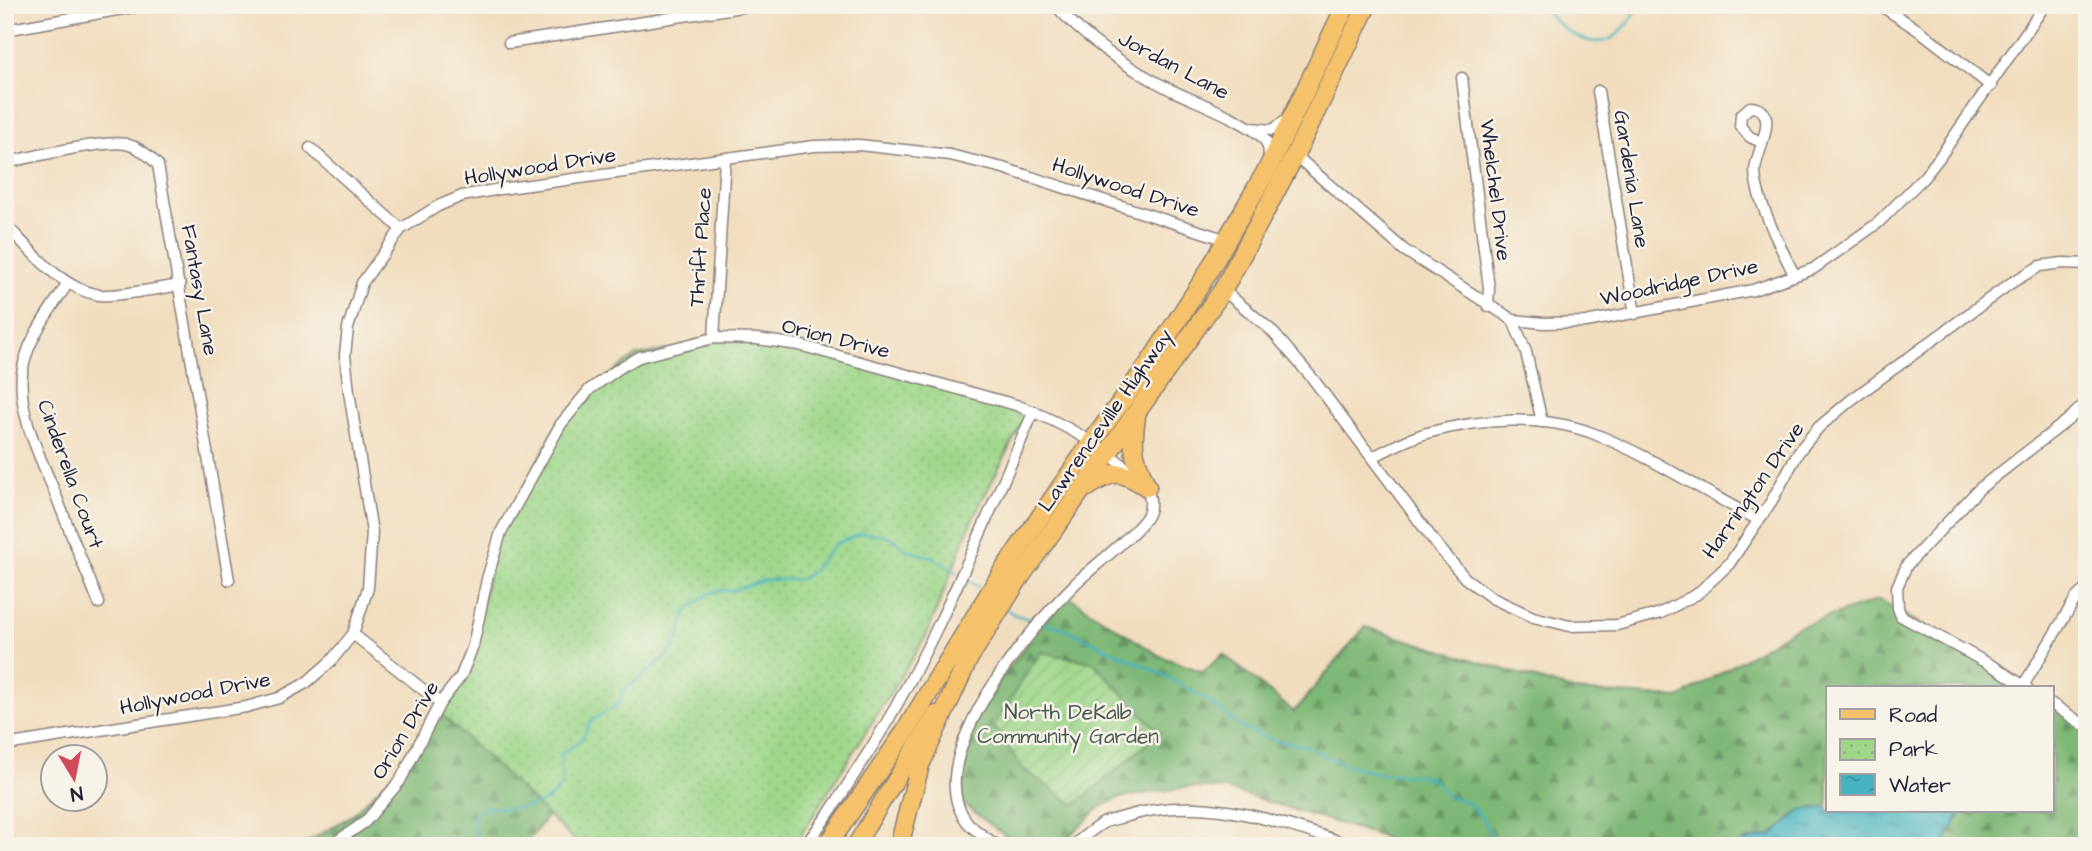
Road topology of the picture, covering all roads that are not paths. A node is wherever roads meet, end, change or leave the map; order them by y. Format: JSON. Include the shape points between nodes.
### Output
{"nodes":[{"id":1,"x":145,"y":5,"type":"edge"},
{"id":2,"x":754,"y":5,"type":"edge"},
{"id":3,"x":1055,"y":5,"type":"edge"},
{"id":4,"x":1346,"y":5,"type":"edge"},
{"id":5,"x":1367,"y":5,"type":"edge"},
{"id":6,"x":1880,"y":5,"type":"edge"},
{"id":7,"x":2045,"y":5,"type":"edge"},
{"id":8,"x":127,"y":7,"type":"edge"},
{"id":9,"x":717,"y":8,"type":"edge"},
{"id":10,"x":5,"y":30,"type":"edge"},
{"id":11,"x":509,"y":44,"type":"dead end"},
{"id":12,"x":1462,"y":78,"type":"dead end"},
{"id":13,"x":1991,"y":86,"type":"junction"},
{"id":14,"x":1598,"y":91,"type":"dead end"},
{"id":15,"x":1295,"y":111,"type":"junction"},
{"id":16,"x":1247,"y":127,"type":"junction"},
{"id":17,"x":1761,"y":142,"type":"dead end"},
{"id":18,"x":310,"y":148,"type":"dead end"},
{"id":19,"x":1296,"y":155,"type":"junction"},
{"id":20,"x":725,"y":159,"type":"junction"},
{"id":21,"x":5,"y":163,"type":"edge"},
{"id":22,"x":1268,"y":168,"type":"junction"},
{"id":23,"x":5,"y":223,"type":"edge"},
{"id":24,"x":401,"y":229,"type":"junction"},
{"id":25,"x":1227,"y":240,"type":"junction"},
{"id":26,"x":2087,"y":264,"type":"edge"},
{"id":27,"x":1794,"y":274,"type":"junction"},
{"id":28,"x":68,"y":283,"type":"junction"},
{"id":29,"x":180,"y":285,"type":"junction"},
{"id":30,"x":1223,"y":290,"type":"junction"},
{"id":31,"x":1488,"y":306,"type":"junction"},
{"id":32,"x":1635,"y":314,"type":"junction"},
{"id":33,"x":1513,"y":320,"type":"junction"},
{"id":34,"x":714,"y":338,"type":"junction"},
{"id":35,"x":2087,"y":402,"type":"edge"},
{"id":36,"x":1034,"y":411,"type":"junction"},
{"id":37,"x":1136,"y":414,"type":"junction"},
{"id":38,"x":1542,"y":422,"type":"junction"},
{"id":39,"x":1092,"y":442,"type":"junction"},
{"id":40,"x":1109,"y":453,"type":"junction"},
{"id":41,"x":1373,"y":457,"type":"junction"},
{"id":42,"x":1147,"y":488,"type":"junction"},
{"id":43,"x":1083,"y":490,"type":"junction"},
{"id":44,"x":1759,"y":520,"type":"junction"},
{"id":45,"x":1010,"y":576,"type":"junction"},
{"id":46,"x":229,"y":580,"type":"dead end"},
{"id":47,"x":2087,"y":588,"type":"edge"},
{"id":48,"x":99,"y":603,"type":"dead end"},
{"id":49,"x":353,"y":634,"type":"junction"},
{"id":50,"x":969,"y":658,"type":"junction"},
{"id":51,"x":2024,"y":686,"type":"edge"},
{"id":52,"x":2026,"y":686,"type":"edge"},
{"id":53,"x":440,"y":703,"type":"junction"},
{"id":54,"x":2054,"y":705,"type":"edge"},
{"id":55,"x":2087,"y":727,"type":"edge"},
{"id":56,"x":903,"y":734,"type":"junction"},
{"id":57,"x":5,"y":745,"type":"edge"},
{"id":58,"x":330,"y":846,"type":"edge"},
{"id":59,"x":804,"y":846,"type":"edge"},
{"id":60,"x":827,"y":846,"type":"edge"},
{"id":61,"x":843,"y":846,"type":"edge"},
{"id":62,"x":855,"y":846,"type":"edge"},
{"id":63,"x":899,"y":846,"type":"edge"},
{"id":64,"x":998,"y":846,"type":"edge"},
{"id":65,"x":1073,"y":846,"type":"edge"},
{"id":66,"x":1353,"y":846,"type":"edge"}],
"edges":[{"from":1,"to":8,"type":"street"},
{"from":2,"to":9,"type":"street"},
{"from":3,"to":16,"type":"street","name":"Jordan Lane","via":[[1133,70]]},
{"from":4,"to":15,"type":"highway","name":"Lawrenceville Highway"},
{"from":5,"to":19,"type":"highway","name":"Lawrenceville Highway"},
{"from":6,"to":13,"type":"street"},
{"from":7,"to":13,"type":"street","name":"Woodridge Drive"},
{"from":8,"to":10,"type":"street"},
{"from":9,"to":11,"type":"street"},
{"from":12,"to":31,"type":"street","name":"Whelchel Drive"},
{"from":13,"to":27,"type":"street","name":"Woodridge Drive","via":[[1924,177],[1878,223],[1813,269]]},
{"from":14,"to":32,"type":"street","name":"Gardenia Lane"},
{"from":15,"to":16,"type":"street","name":"Jordan Lane","via":[[1272,130]]},
{"from":15,"to":22,"type":"highway","name":"Lawrenceville Highway"},
{"from":16,"to":22,"type":"street","name":"Jordan Lane","via":[[1266,141]]},
{"from":17,"to":27,"type":"street","via":[[1757,186]]},
{"from":18,"to":24,"type":"street"},
{"from":19,"to":30,"type":"highway","name":"Lawrenceville Highway"},
{"from":19,"to":31,"type":"street","name":"Woodridge Drive","via":[[1404,250]]},
{"from":20,"to":24,"type":"street","name":"Hollywood Drive","via":[[462,196]]},
{"from":20,"to":25,"type":"street","name":"Hollywood Drive","via":[[814,146],[859,145],[950,155]]},
{"from":20,"to":34,"type":"street","name":"Thrift Place"},
{"from":21,"to":29,"type":"street","name":"Fantasy Lane","via":[[114,143],[150,156],[161,176]]},
{"from":22,"to":25,"type":"highway","name":"Lawrenceville Highway"},
{"from":23,"to":28,"type":"street"},
{"from":24,"to":49,"type":"street","name":"Hollywood Drive","via":[[362,283],[348,328],[349,392],[372,532],[368,588]]},
{"from":25,"to":39,"type":"highway","name":"Lawrenceville Highway","via":[[1151,362]]},
{"from":26,"to":44,"type":"street","name":"Harrington Drive","via":[[2040,266],[1851,400],[1799,451]]},
{"from":27,"to":32,"type":"street","name":"Woodridge Drive","via":[[1753,290]]},
{"from":28,"to":29,"type":"street","via":[[101,295]]},
{"from":28,"to":48,"type":"street","name":"Cinderella Court","via":[[27,352],[22,393],[30,429]]},
{"from":29,"to":46,"type":"street","name":"Fantasy Lane"},
{"from":30,"to":37,"type":"highway","name":"Lawrenceville Highway"},
{"from":30,"to":41,"type":"street","name":"Harrington Drive","via":[[1271,330]]},
{"from":31,"to":33,"type":"street","name":"Woodridge Drive"},
{"from":32,"to":33,"type":"street","name":"Woodridge Drive","via":[[1586,322]]},
{"from":33,"to":38,"type":"street","via":[[1526,352]]},
{"from":34,"to":36,"type":"street","name":"Orion Drive","via":[[799,345]]},
{"from":34,"to":53,"type":"street","name":"Orion Drive","via":[[630,362],[590,389],[561,424],[501,532],[473,646],[461,676]]},
{"from":35,"to":51,"type":"street","via":[[1979,489],[1907,565],[1897,587],[1902,615]]},
{"from":36,"to":39,"type":"street","name":"Orion Drive"},
{"from":36,"to":59,"type":"street","via":[[950,604],[883,731]]},
{"from":37,"to":40,"type":"highway","name":"Lawrenceville Highway"},
{"from":37,"to":42,"type":"highway","via":[[1133,455]]},
{"from":38,"to":41,"type":"street","via":[[1475,423],[1425,433]]},
{"from":38,"to":44,"type":"street","via":[[1590,432]]},
{"from":39,"to":40,"type":"street","name":"Orion Drive"},
{"from":39,"to":45,"type":"highway","name":"Lawrenceville Highway"},
{"from":40,"to":42,"type":"street","name":"Orion Drive"},
{"from":40,"to":43,"type":"highway","name":"Lawrenceville Highway"},
{"from":41,"to":44,"type":"street","name":"Harrington Drive","via":[[1465,578],[1492,598],[1533,617],[1570,626],[1618,625],[1661,613],[1697,594],[1729,564]]},
{"from":42,"to":43,"type":"highway","via":[[1119,472]]},
{"from":42,"to":64,"type":"street","via":[[1150,500],[1144,520],[1062,597],[1021,644],[986,694],[961,747],[955,790],[967,822]]},
{"from":43,"to":45,"type":"highway","name":"Lawrenceville Highway"},
{"from":45,"to":50,"type":"highway","name":"Lawrenceville Highway","via":[[994,622]]},
{"from":45,"to":56,"type":"highway","name":"Lawrenceville Highway","via":[[978,612]]},
{"from":47,"to":52,"type":"street"},
{"from":49,"to":53,"type":"street"},
{"from":49,"to":57,"type":"street","name":"Hollywood Drive","via":[[306,683],[279,698]]},
{"from":50,"to":62,"type":"main road","name":"Lawrenceville Highway"},
{"from":50,"to":63,"type":"highway","via":[[920,765]]},
{"from":53,"to":58,"type":"street","name":"Orion Drive","via":[[400,781],[365,822]]},
{"from":54,"to":55,"type":"street"},
{"from":56,"to":60,"type":"highway"},
{"from":56,"to":61,"type":"main road","name":"Lawrenceville Highway"},
{"from":65,"to":66,"type":"street","via":[[1103,823],[1162,807],[1190,806],[1319,833]]}]}
